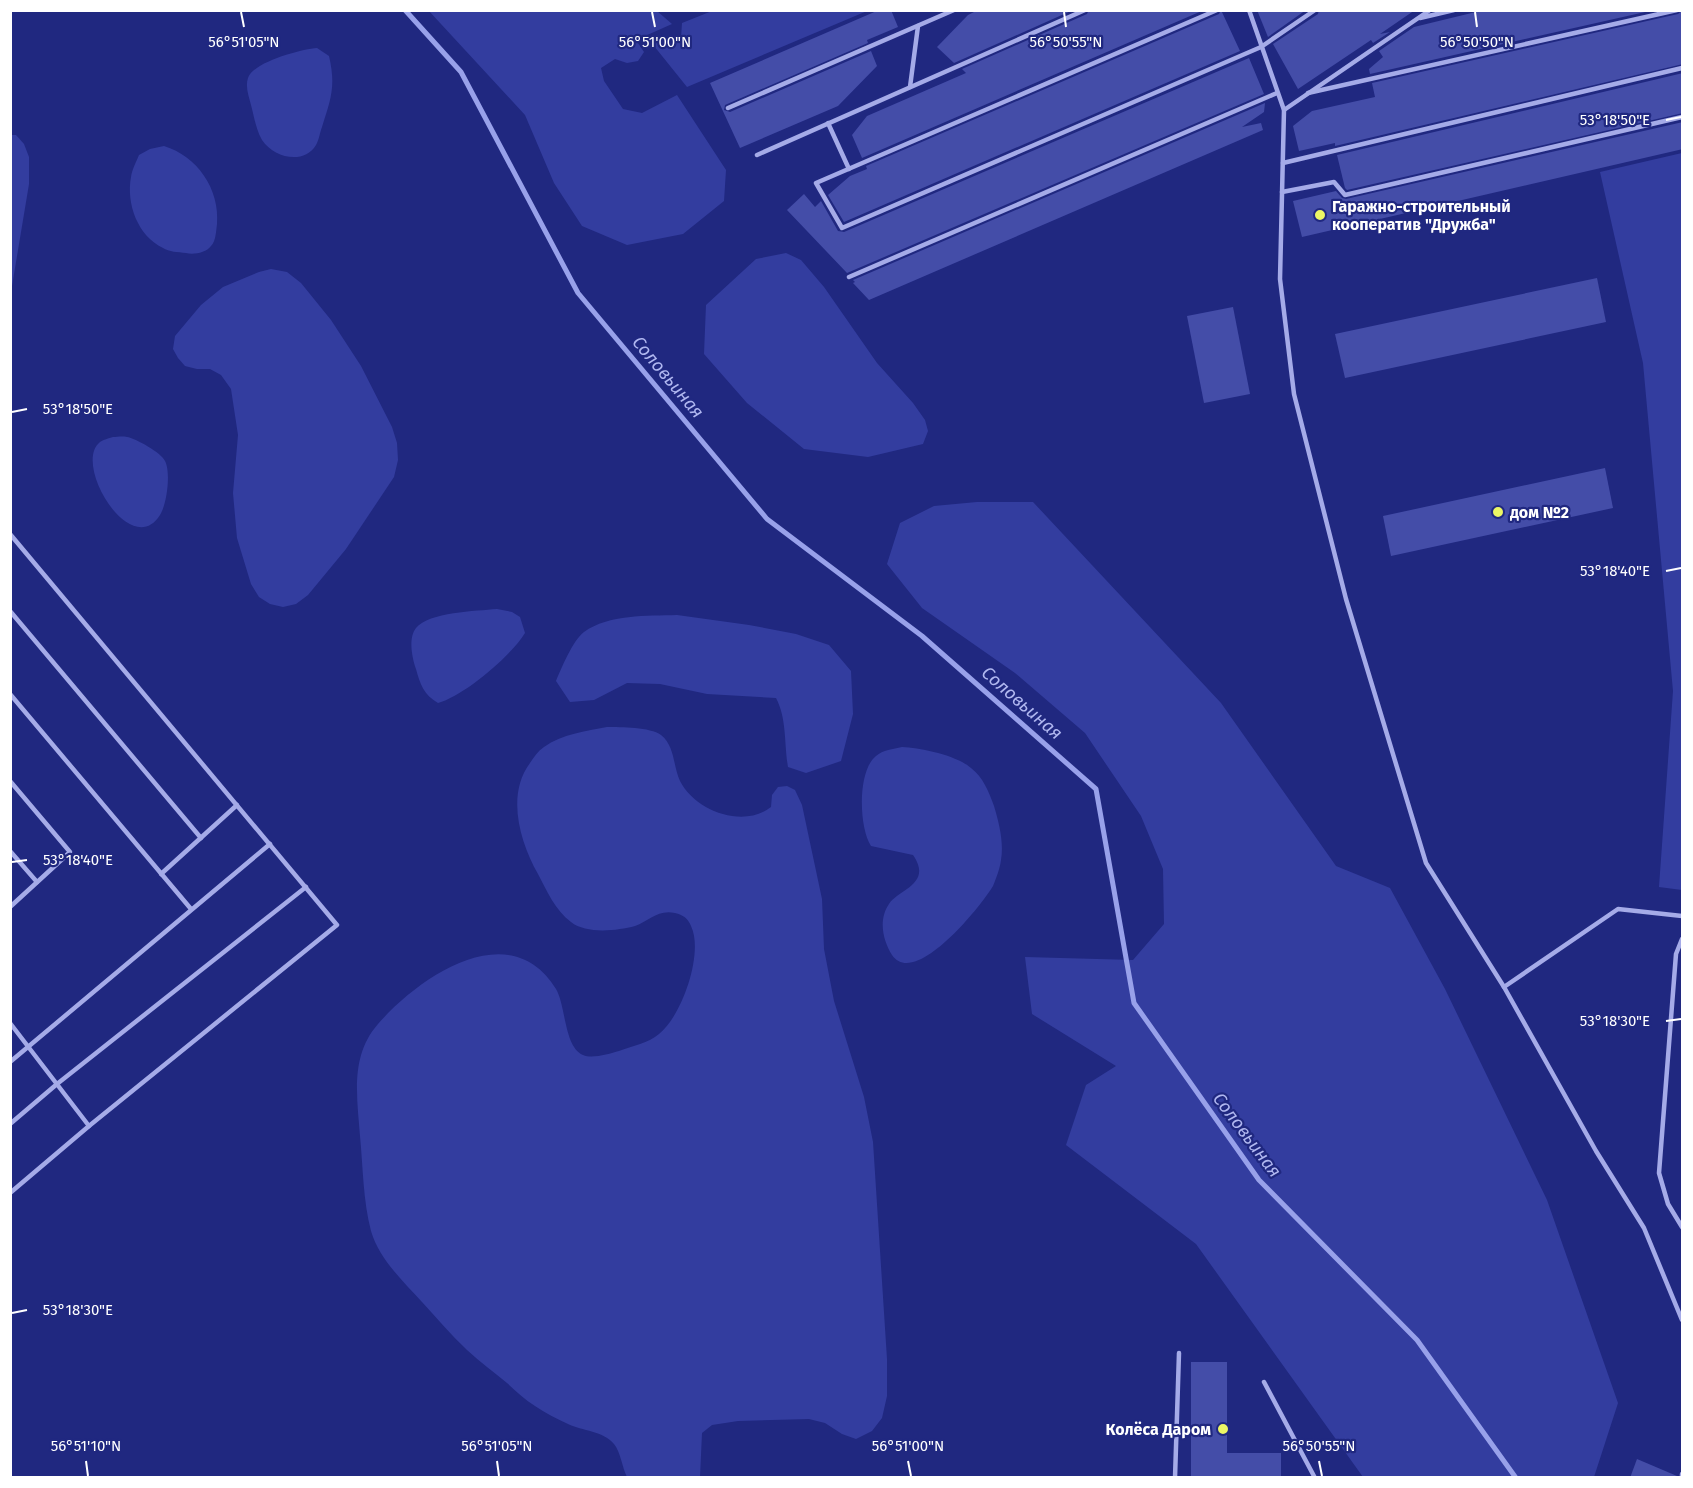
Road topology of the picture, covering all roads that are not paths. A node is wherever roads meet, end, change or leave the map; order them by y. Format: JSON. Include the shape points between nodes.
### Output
{"nodes":[{"id":1,"x":954,"y":10,"type":"edge"},
{"id":2,"x":1085,"y":10,"type":"edge"},
{"id":3,"x":1217,"y":10,"type":"edge"},
{"id":4,"x":1250,"y":10,"type":"edge"},
{"id":5,"x":1315,"y":10,"type":"edge"},
{"id":6,"x":1430,"y":10,"type":"edge"},
{"id":7,"x":1454,"y":10,"type":"edge"},
{"id":8,"x":1677,"y":10,"type":"edge"},
{"id":9,"x":1418,"y":19,"type":"junction"},
{"id":10,"x":918,"y":26,"type":"junction"},
{"id":11,"x":1261,"y":47,"type":"junction"},
{"id":12,"x":1683,"y":68,"type":"edge"},
{"id":13,"x":910,"y":87,"type":"junction"},
{"id":14,"x":1277,"y":93,"type":"junction"},
{"id":15,"x":1308,"y":93,"type":"junction"},
{"id":16,"x":728,"y":108,"type":"dead end"},
{"id":17,"x":1284,"y":110,"type":"junction"},
{"id":18,"x":1683,"y":117,"type":"edge"},
{"id":19,"x":828,"y":123,"type":"junction"},
{"id":20,"x":757,"y":155,"type":"dead end"},
{"id":21,"x":1283,"y":163,"type":"junction"},
{"id":22,"x":849,"y":169,"type":"junction"},
{"id":23,"x":1282,"y":192,"type":"junction"},
{"id":24,"x":849,"y":277,"type":"dead end"},
{"id":25,"x":10,"y":534,"type":"edge"},
{"id":26,"x":10,"y":611,"type":"edge"},
{"id":27,"x":10,"y":694,"type":"edge"},
{"id":28,"x":10,"y":781,"type":"edge"},
{"id":29,"x":237,"y":805,"type":"junction"},
{"id":30,"x":201,"y":838,"type":"junction"},
{"id":31,"x":270,"y":844,"type":"junction"},
{"id":32,"x":10,"y":851,"type":"edge"},
{"id":33,"x":161,"y":874,"type":"junction"},
{"id":34,"x":37,"y":882,"type":"junction"},
{"id":35,"x":306,"y":887,"type":"junction"},
{"id":36,"x":10,"y":907,"type":"edge"},
{"id":37,"x":191,"y":909,"type":"junction"},
{"id":38,"x":1683,"y":916,"type":"edge"},
{"id":39,"x":1683,"y":939,"type":"edge"},
{"id":40,"x":1504,"y":987,"type":"junction"},
{"id":41,"x":10,"y":1023,"type":"edge"},
{"id":42,"x":29,"y":1047,"type":"junction"},
{"id":43,"x":10,"y":1062,"type":"edge"},
{"id":44,"x":57,"y":1084,"type":"junction"},
{"id":45,"x":10,"y":1124,"type":"edge"},
{"id":46,"x":88,"y":1126,"type":"junction"},
{"id":47,"x":10,"y":1193,"type":"edge"},
{"id":48,"x":1683,"y":1227,"type":"edge"},
{"id":49,"x":1683,"y":1320,"type":"edge"},
{"id":50,"x":1179,"y":1353,"type":"dead end"},
{"id":51,"x":1264,"y":1382,"type":"dead end"},
{"id":52,"x":1175,"y":1478,"type":"edge"},
{"id":53,"x":1315,"y":1478,"type":"edge"}],
"edges":[{"from":1,"to":10,"type":"lane"},
{"from":2,"to":13,"type":"lane"},
{"from":3,"to":22,"type":"lane"},
{"from":4,"to":11,"type":"lane"},
{"from":5,"to":11,"type":"lane"},
{"from":6,"to":9,"type":"lane"},
{"from":7,"to":9,"type":"lane"},
{"from":8,"to":15,"type":"lane"},
{"from":9,"to":15,"type":"lane"},
{"from":10,"to":13,"type":"lane"},
{"from":10,"to":16,"type":"lane"},
{"from":11,"to":14,"type":"lane"},
{"from":11,"to":22,"type":"lane","via":[[842,228],[816,183]]},
{"from":12,"to":21,"type":"lane"},
{"from":13,"to":19,"type":"lane"},
{"from":14,"to":17,"type":"lane"},
{"from":14,"to":24,"type":"lane"},
{"from":15,"to":17,"type":"lane"},
{"from":17,"to":21,"type":"lane"},
{"from":18,"to":23,"type":"lane","via":[[1344,195],[1334,182]]},
{"from":19,"to":20,"type":"lane"},
{"from":19,"to":22,"type":"lane"},
{"from":21,"to":23,"type":"lane"},
{"from":23,"to":40,"type":"lane","via":[[1280,279],[1294,394],[1346,598],[1426,863]]},
{"from":25,"to":29,"type":"lane"},
{"from":26,"to":30,"type":"lane"},
{"from":27,"to":33,"type":"lane"},
{"from":28,"to":34,"type":"lane","via":[[70,852]]},
{"from":29,"to":30,"type":"lane"},
{"from":29,"to":31,"type":"lane"},
{"from":30,"to":33,"type":"lane"},
{"from":31,"to":35,"type":"lane"},
{"from":31,"to":37,"type":"lane"},
{"from":32,"to":34,"type":"lane"},
{"from":33,"to":37,"type":"lane"},
{"from":34,"to":36,"type":"lane"},
{"from":35,"to":44,"type":"lane"},
{"from":35,"to":46,"type":"lane","via":[[337,925]]},
{"from":37,"to":42,"type":"lane"},
{"from":38,"to":40,"type":"lane","via":[[1618,909]]},
{"from":39,"to":48,"type":"lane","via":[[1676,954],[1659,1173],[1668,1204]]},
{"from":40,"to":49,"type":"lane","via":[[1644,1228]]},
{"from":41,"to":42,"type":"lane"},
{"from":42,"to":43,"type":"lane"},
{"from":42,"to":44,"type":"lane"},
{"from":44,"to":45,"type":"lane"},
{"from":44,"to":46,"type":"lane"},
{"from":46,"to":47,"type":"lane"},
{"from":50,"to":52,"type":"lane"},
{"from":51,"to":53,"type":"lane"}]}
